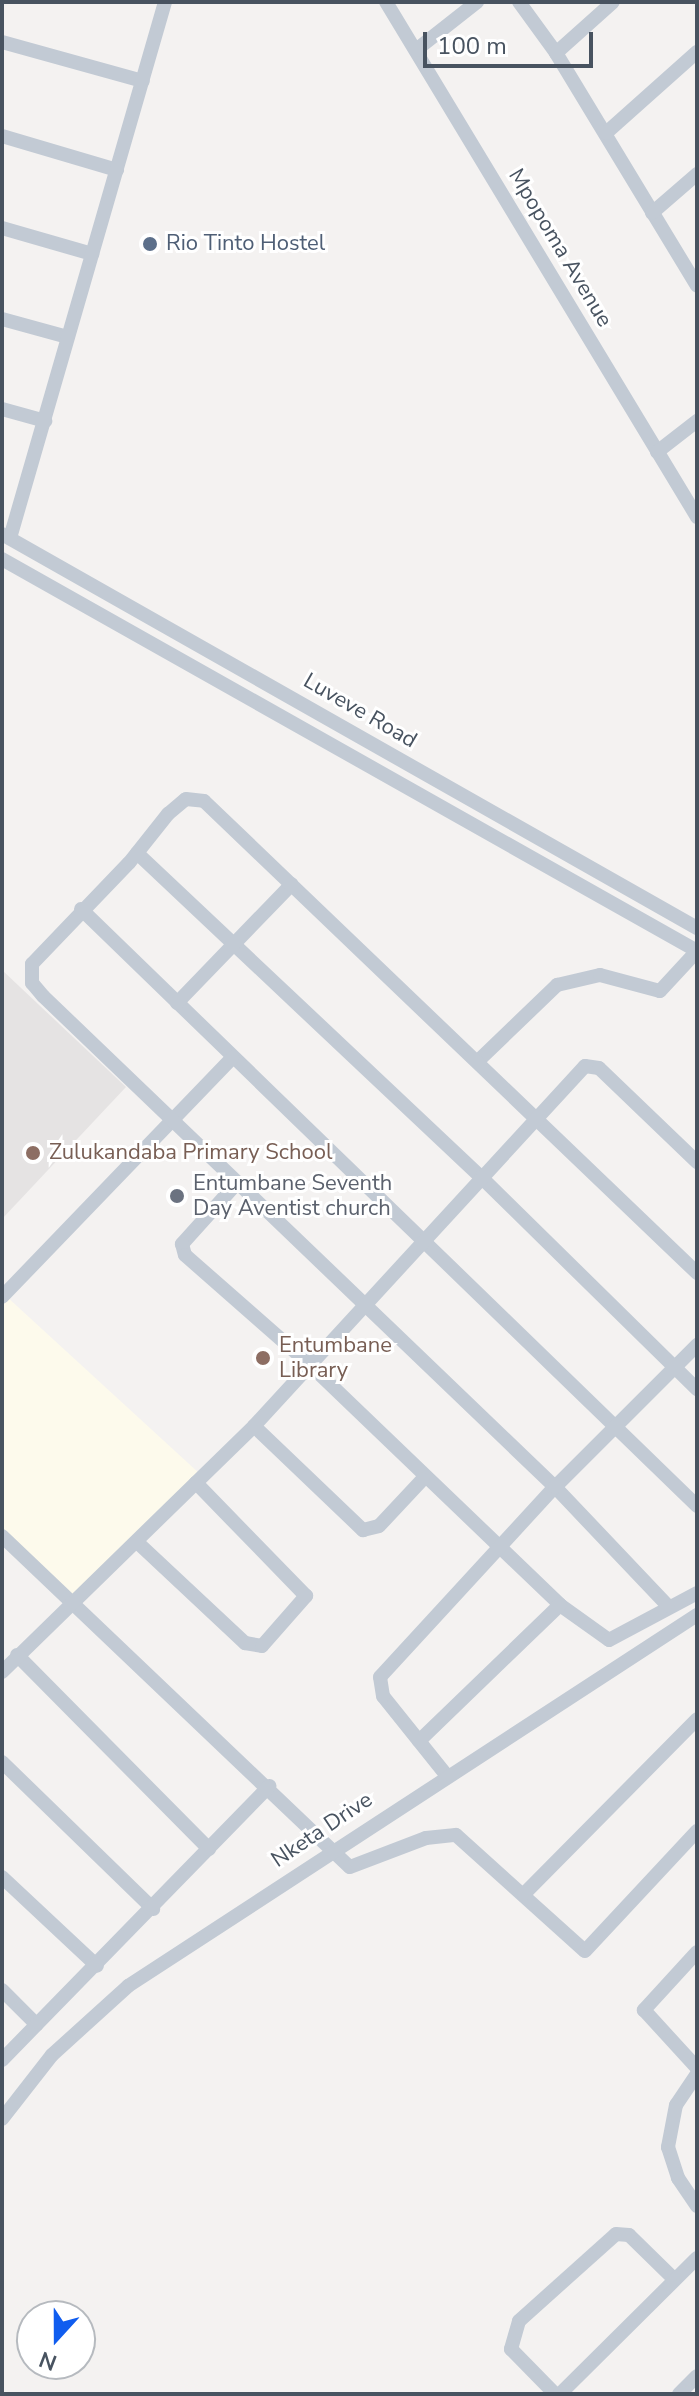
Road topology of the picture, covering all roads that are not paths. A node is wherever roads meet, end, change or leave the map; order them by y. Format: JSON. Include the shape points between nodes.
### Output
{"nodes":[{"id":1,"x":165,"y":2,"type":"edge"},
{"id":2,"x":386,"y":2,"type":"edge"},
{"id":3,"x":477,"y":2,"type":"edge"},
{"id":4,"x":519,"y":2,"type":"edge"},
{"id":5,"x":613,"y":2,"type":"edge"},
{"id":6,"x":2,"y":42,"type":"edge"},
{"id":7,"x":416,"y":50,"type":"junction"},
{"id":8,"x":697,"y":52,"type":"edge"},
{"id":9,"x":556,"y":53,"type":"junction"},
{"id":10,"x":143,"y":81,"type":"junction"},
{"id":11,"x":606,"y":133,"type":"junction"},
{"id":12,"x":2,"y":136,"type":"edge"},
{"id":13,"x":117,"y":170,"type":"junction"},
{"id":14,"x":697,"y":174,"type":"edge"},
{"id":15,"x":652,"y":213,"type":"junction"},
{"id":16,"x":2,"y":228,"type":"edge"},
{"id":17,"x":92,"y":254,"type":"junction"},
{"id":18,"x":697,"y":286,"type":"edge"},
{"id":19,"x":2,"y":319,"type":"edge"},
{"id":20,"x":68,"y":337,"type":"junction"},
{"id":21,"x":2,"y":409,"type":"edge"},
{"id":22,"x":45,"y":421,"type":"junction"},
{"id":23,"x":697,"y":421,"type":"edge"},
{"id":24,"x":657,"y":452,"type":"junction"},
{"id":25,"x":2,"y":511,"type":"edge"},
{"id":26,"x":697,"y":517,"type":"edge"},
{"id":27,"x":17,"y":520,"type":"junction"},
{"id":28,"x":6,"y":536,"type":"edge"},
{"id":29,"x":2,"y":559,"type":"edge"},
{"id":30,"x":137,"y":853,"type":"junction"},
{"id":31,"x":292,"y":884,"type":"junction"},
{"id":32,"x":81,"y":909,"type":"junction"},
{"id":33,"x":697,"y":928,"type":"edge"},
{"id":34,"x":234,"y":942,"type":"junction"},
{"id":35,"x":697,"y":951,"type":"edge"},
{"id":36,"x":177,"y":1003,"type":"junction"},
{"id":37,"x":232,"y":1058,"type":"junction"},
{"id":38,"x":478,"y":1061,"type":"junction"},
{"id":39,"x":537,"y":1117,"type":"junction"},
{"id":40,"x":173,"y":1124,"type":"junction"},
{"id":41,"x":697,"y":1162,"type":"edge"},
{"id":42,"x":481,"y":1177,"type":"junction"},
{"id":43,"x":236,"y":1184,"type":"junction"},
{"id":44,"x":421,"y":1240,"type":"junction"},
{"id":45,"x":697,"y":1273,"type":"edge"},
{"id":46,"x":2,"y":1297,"type":"edge"},
{"id":47,"x":363,"y":1303,"type":"junction"},
{"id":48,"x":697,"y":1345,"type":"edge"},
{"id":49,"x":308,"y":1363,"type":"junction"},
{"id":50,"x":675,"y":1368,"type":"junction"},
{"id":51,"x":697,"y":1389,"type":"edge"},
{"id":52,"x":254,"y":1426,"type":"junction"},
{"id":53,"x":616,"y":1428,"type":"junction"},
{"id":54,"x":423,"y":1479,"type":"junction"},
{"id":55,"x":196,"y":1483,"type":"junction"},
{"id":56,"x":555,"y":1487,"type":"junction"},
{"id":57,"x":697,"y":1506,"type":"edge"},
{"id":58,"x":2,"y":1536,"type":"edge"},
{"id":59,"x":137,"y":1542,"type":"junction"},
{"id":60,"x":499,"y":1547,"type":"junction"},
{"id":61,"x":697,"y":1593,"type":"edge"},
{"id":62,"x":71,"y":1604,"type":"junction"},
{"id":63,"x":560,"y":1605,"type":"junction"},
{"id":64,"x":668,"y":1606,"type":"junction"},
{"id":65,"x":697,"y":1615,"type":"edge"},
{"id":66,"x":17,"y":1655,"type":"junction"},
{"id":67,"x":2,"y":1672,"type":"edge"},
{"id":68,"x":697,"y":1719,"type":"edge"},
{"id":69,"x":685,"y":1730,"type":"junction"},
{"id":70,"x":419,"y":1741,"type":"junction"},
{"id":71,"x":697,"y":1741,"type":"edge"},
{"id":72,"x":2,"y":1762,"type":"edge"},
{"id":73,"x":447,"y":1776,"type":"junction"},
{"id":74,"x":269,"y":1786,"type":"junction"},
{"id":75,"x":697,"y":1831,"type":"edge"},
{"id":76,"x":209,"y":1849,"type":"junction"},
{"id":77,"x":332,"y":1849,"type":"junction"},
{"id":78,"x":2,"y":1877,"type":"edge"},
{"id":79,"x":524,"y":1894,"type":"junction"},
{"id":80,"x":153,"y":1909,"type":"junction"},
{"id":81,"x":697,"y":1952,"type":"edge"},
{"id":82,"x":97,"y":1966,"type":"junction"},
{"id":83,"x":2,"y":1990,"type":"edge"},
{"id":84,"x":37,"y":2025,"type":"junction"},
{"id":85,"x":2,"y":2060,"type":"edge"},
{"id":86,"x":697,"y":2068,"type":"edge"},
{"id":87,"x":697,"y":2074,"type":"edge"},
{"id":88,"x":2,"y":2119,"type":"edge"},
{"id":89,"x":697,"y":2206,"type":"edge"},
{"id":90,"x":697,"y":2258,"type":"edge"},
{"id":91,"x":674,"y":2279,"type":"junction"},
{"id":92,"x":697,"y":2376,"type":"edge"},
{"id":93,"x":558,"y":2394,"type":"edge"},
{"id":94,"x":679,"y":2394,"type":"edge"}],
"edges":[{"from":1,"to":10,"type":"street"},
{"from":2,"to":7,"type":"street","name":"Mpopoma Avenue"},
{"from":3,"to":7,"type":"street"},
{"from":4,"to":9,"type":"street"},
{"from":5,"to":9,"type":"street"},
{"from":6,"to":10,"type":"street"},
{"from":7,"to":24,"type":"street","name":"Mpopoma Avenue"},
{"from":8,"to":11,"type":"street"},
{"from":9,"to":11,"type":"street"},
{"from":10,"to":13,"type":"street"},
{"from":11,"to":15,"type":"street"},
{"from":12,"to":13,"type":"street"},
{"from":13,"to":17,"type":"street"},
{"from":14,"to":15,"type":"street"},
{"from":15,"to":18,"type":"street"},
{"from":16,"to":17,"type":"street"},
{"from":17,"to":20,"type":"street"},
{"from":19,"to":20,"type":"street"},
{"from":20,"to":22,"type":"street"},
{"from":21,"to":22,"type":"street"},
{"from":22,"to":27,"type":"street"},
{"from":23,"to":24,"type":"street"},
{"from":24,"to":26,"type":"street","name":"Mpopoma Avenue"},
{"from":25,"to":27,"type":"street"},
{"from":27,"to":28,"type":"street"},
{"from":28,"to":33,"type":"street","name":"Luveve Road"},
{"from":29,"to":35,"type":"street","name":"Luveve Road"},
{"from":30,"to":31,"type":"street","via":[[168,814],[195,798],[212,807]]},
{"from":30,"to":32,"type":"street"},
{"from":30,"to":34,"type":"street"},
{"from":31,"to":34,"type":"street"},
{"from":31,"to":38,"type":"street"},
{"from":32,"to":36,"type":"street"},
{"from":32,"to":40,"type":"street","via":[[32,964],[32,983]]},
{"from":34,"to":36,"type":"street"},
{"from":34,"to":42,"type":"street"},
{"from":35,"to":38,"type":"street","via":[[660,991],[600,975],[557,985]]},
{"from":36,"to":37,"type":"street"},
{"from":37,"to":40,"type":"street"},
{"from":37,"to":44,"type":"street"},
{"from":38,"to":39,"type":"street"},
{"from":39,"to":41,"type":"street","via":[[591,1064]]},
{"from":39,"to":42,"type":"street"},
{"from":39,"to":45,"type":"street"},
{"from":40,"to":43,"type":"street"},
{"from":40,"to":46,"type":"street"},
{"from":42,"to":44,"type":"street"},
{"from":42,"to":50,"type":"street"},
{"from":43,"to":47,"type":"street"},
{"from":43,"to":49,"type":"street","via":[[182,1244],[182,1251]]},
{"from":44,"to":47,"type":"street"},
{"from":44,"to":53,"type":"street"},
{"from":47,"to":49,"type":"street"},
{"from":47,"to":56,"type":"street"},
{"from":48,"to":50,"type":"street"},
{"from":49,"to":52,"type":"street"},
{"from":49,"to":54,"type":"street"},
{"from":50,"to":51,"type":"street"},
{"from":50,"to":53,"type":"street"},
{"from":52,"to":54,"type":"street","via":[[363,1530],[379,1526]]},
{"from":52,"to":55,"type":"street"},
{"from":53,"to":56,"type":"street"},
{"from":53,"to":57,"type":"street"},
{"from":54,"to":60,"type":"street"},
{"from":55,"to":59,"type":"street"},
{"from":55,"to":59,"type":"street","via":[[306,1596],[262,1646],[245,1643]]},
{"from":56,"to":60,"type":"street"},
{"from":56,"to":64,"type":"street"},
{"from":58,"to":62,"type":"street"},
{"from":59,"to":62,"type":"street"},
{"from":60,"to":63,"type":"street"},
{"from":60,"to":70,"type":"street","via":[[380,1677],[383,1696]]},
{"from":61,"to":64,"type":"street"},
{"from":62,"to":66,"type":"street"},
{"from":62,"to":74,"type":"street"},
{"from":63,"to":64,"type":"street","via":[[609,1640]]},
{"from":63,"to":70,"type":"street"},
{"from":65,"to":73,"type":"street","name":"Nketa Drive"},
{"from":66,"to":67,"type":"street"},
{"from":66,"to":76,"type":"street"},
{"from":68,"to":69,"type":"street"},
{"from":69,"to":71,"type":"street"},
{"from":69,"to":79,"type":"street"},
{"from":70,"to":73,"type":"street"},
{"from":72,"to":80,"type":"street"},
{"from":73,"to":77,"type":"street","name":"Nketa Drive"},
{"from":74,"to":76,"type":"street"},
{"from":74,"to":77,"type":"street"},
{"from":75,"to":79,"type":"street","via":[[585,1951]]},
{"from":76,"to":80,"type":"street"},
{"from":77,"to":79,"type":"street","via":[[353,1868],[426,1838],[456,1835]]},
{"from":77,"to":88,"type":"street","name":"Nketa Drive","via":[[128,1986],[52,2055]]},
{"from":78,"to":82,"type":"street"},
{"from":80,"to":82,"type":"street"},
{"from":81,"to":86,"type":"street","via":[[644,2010]]},
{"from":82,"to":84,"type":"street"},
{"from":83,"to":84,"type":"street"},
{"from":84,"to":85,"type":"street"},
{"from":87,"to":89,"type":"street","via":[[676,2105],[668,2147],[678,2178]]},
{"from":90,"to":91,"type":"street"},
{"from":91,"to":93,"type":"street"},
{"from":91,"to":93,"type":"street","via":[[629,2235],[616,2234],[519,2321],[511,2349]]},
{"from":92,"to":94,"type":"street"}]}
